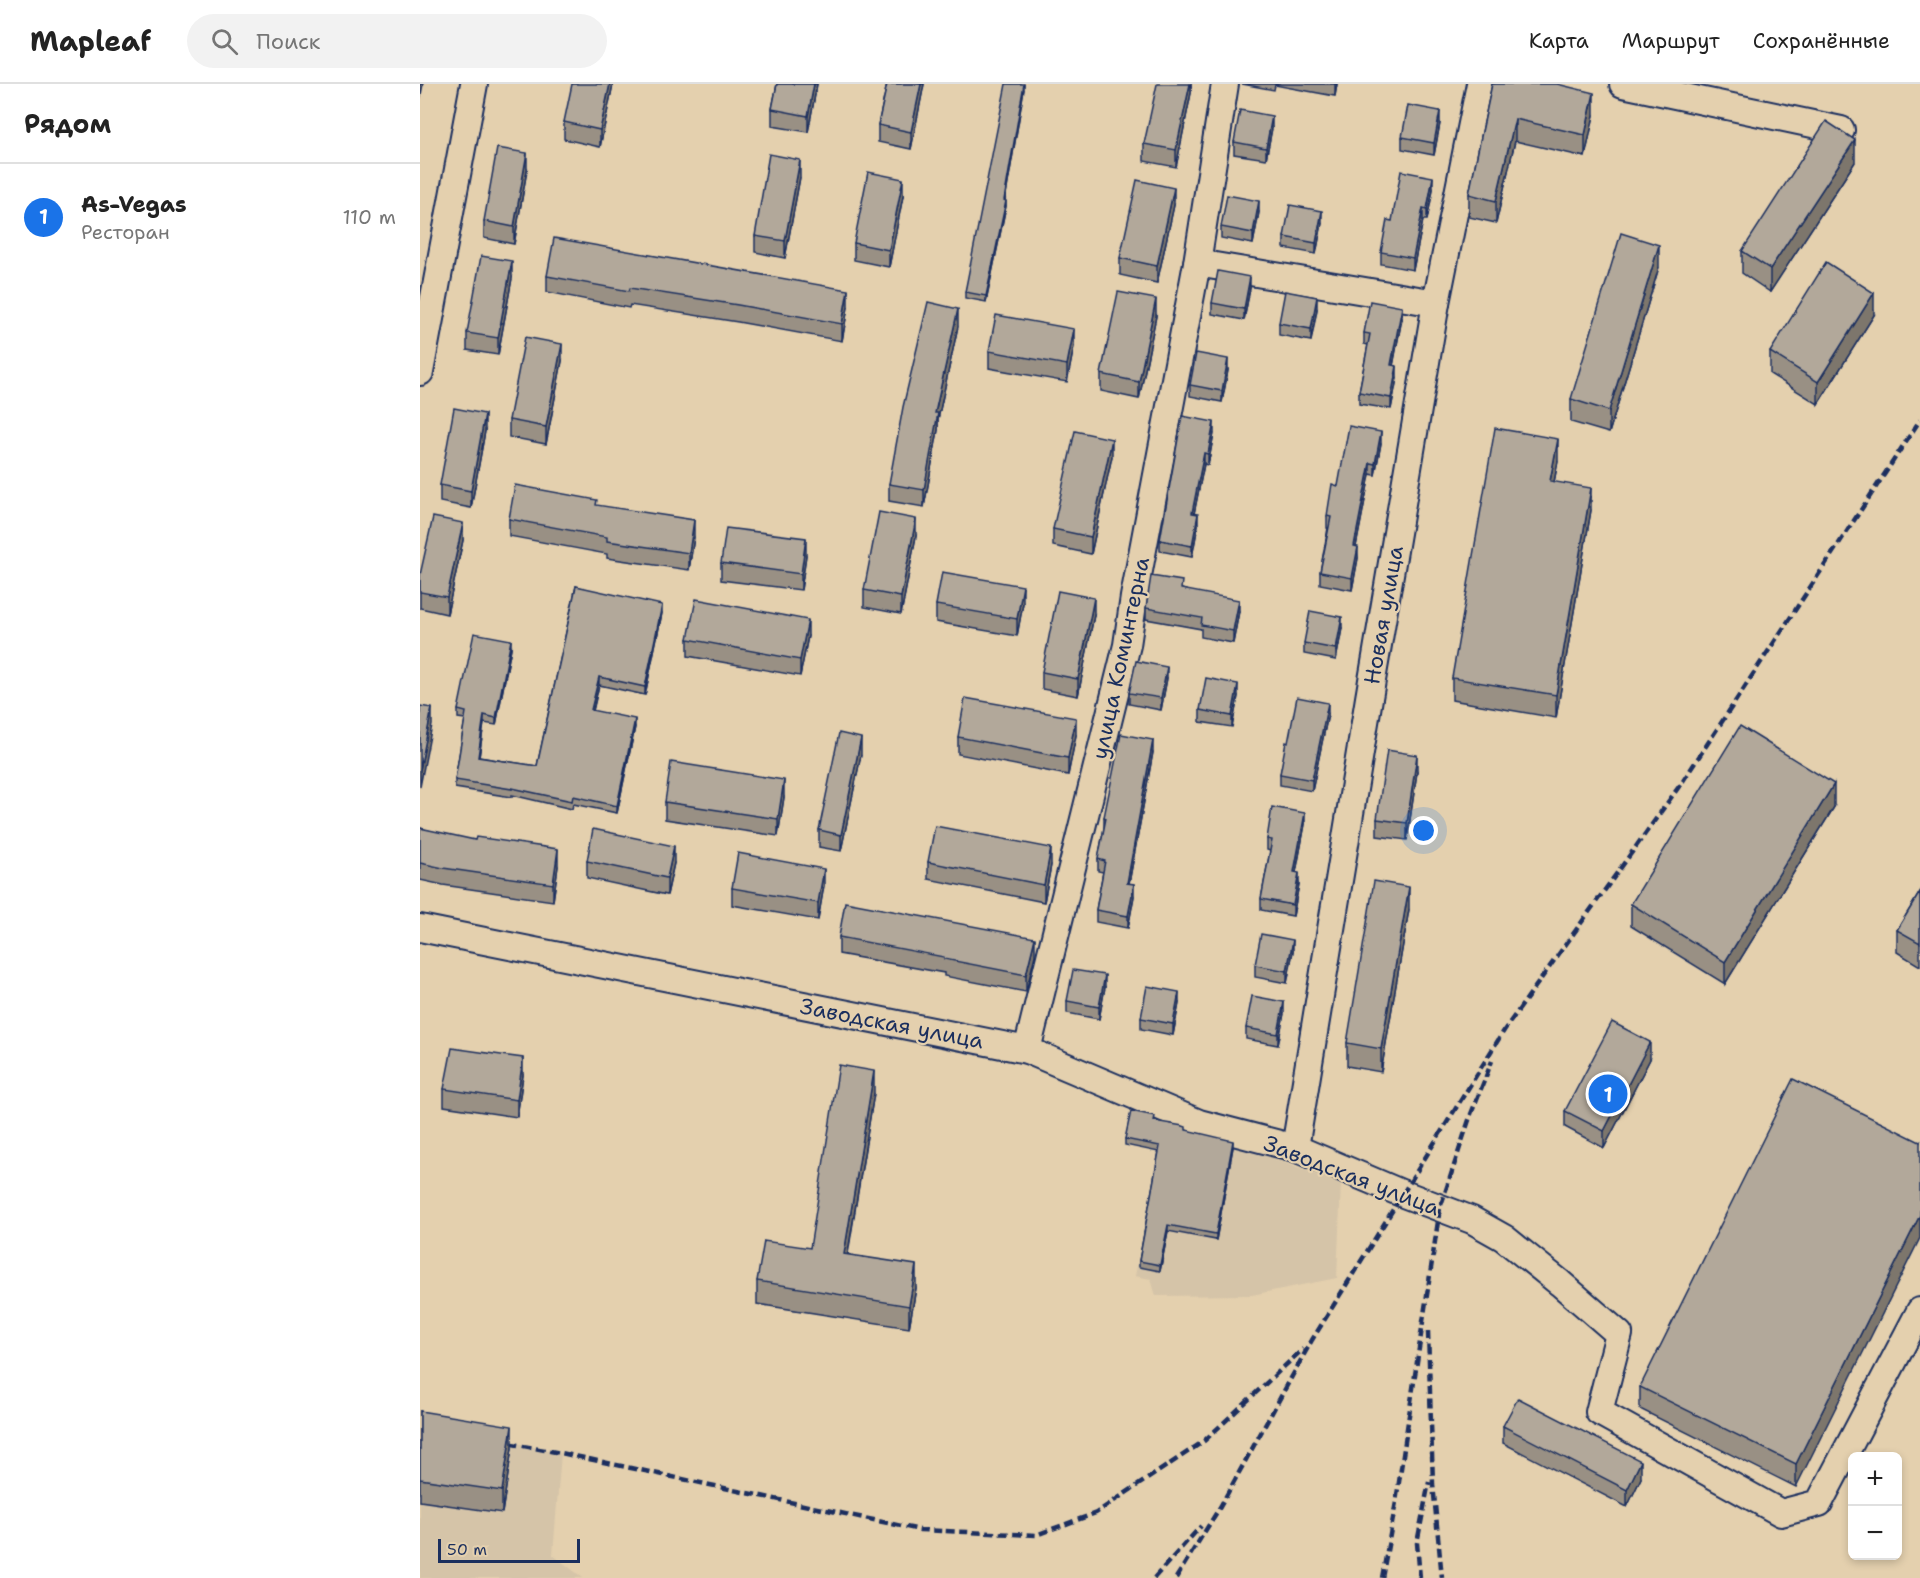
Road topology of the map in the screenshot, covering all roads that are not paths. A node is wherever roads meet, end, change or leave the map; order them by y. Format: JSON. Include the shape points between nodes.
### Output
{"nodes":[{"id":1,"x":474,"y":84,"type":"edge"},
{"id":2,"x":1225,"y":84,"type":"edge"},
{"id":3,"x":1480,"y":84,"type":"edge"},
{"id":4,"x":1623,"y":84,"type":"edge"},
{"id":5,"x":1841,"y":130,"type":"edge"},
{"id":6,"x":1197,"y":263,"type":"junction"},
{"id":7,"x":1436,"y":303,"type":"junction"},
{"id":8,"x":420,"y":372,"type":"edge"},
{"id":9,"x":420,"y":928,"type":"edge"},
{"id":10,"x":1027,"y":1050,"type":"junction"},
{"id":11,"x":1295,"y":1148,"type":"junction"},
{"id":12,"x":1920,"y":1311,"type":"edge"}],
"edges":[{"from":1,"to":8,"type":"street"},
{"from":2,"to":6,"type":"street","name":"улица Коминтерна"},
{"from":3,"to":7,"type":"street","name":"Новая улица"},
{"from":4,"to":5,"type":"street"},
{"from":6,"to":7,"type":"street"},
{"from":6,"to":10,"type":"street","name":"улица Коминтерна","via":[[1127,645]]},
{"from":7,"to":11,"type":"street","name":"Новая улица"},
{"from":9,"to":10,"type":"street","name":"Заводская улица"},
{"from":10,"to":11,"type":"street","name":"Заводская улица","via":[[1198,1123]]},
{"from":11,"to":12,"type":"street","name":"Заводская улица","via":[[1472,1220],[1504,1238],[1619,1334],[1599,1412],[1781,1513],[1819,1503]]}]}
